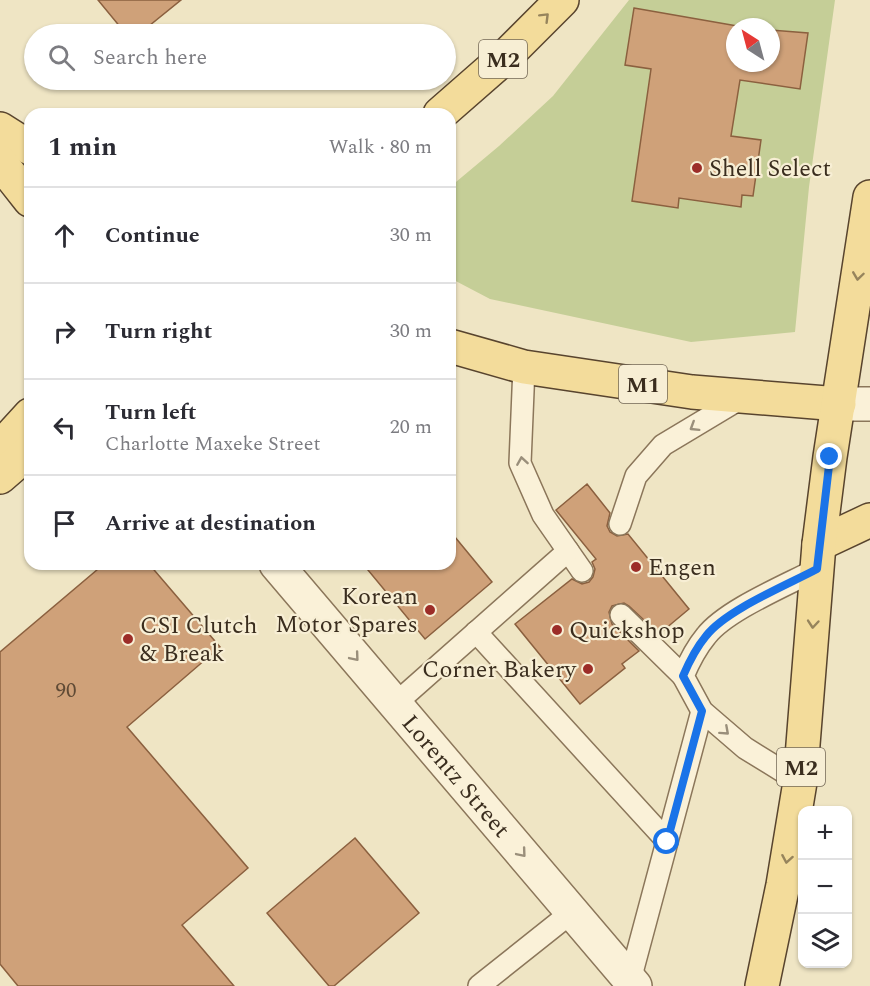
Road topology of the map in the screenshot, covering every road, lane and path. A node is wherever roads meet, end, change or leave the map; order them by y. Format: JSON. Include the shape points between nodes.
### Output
{"nodes":[{"id":1,"x":562,"y":0,"type":"edge"},
{"id":2,"x":447,"y":108,"type":"edge"},
{"id":3,"x":0,"y":129,"type":"edge"},
{"id":4,"x":24,"y":144,"type":"edge"},
{"id":5,"x":0,"y":162,"type":"edge"},
{"id":6,"x":24,"y":193,"type":"edge"},
{"id":7,"x":870,"y":197,"type":"edge"},
{"id":8,"x":456,"y":348,"type":"edge"},
{"id":9,"x":524,"y":367,"type":"junction"},
{"id":10,"x":744,"y":396,"type":"junction"},
{"id":11,"x":855,"y":404,"type":"edge"},
{"id":12,"x":24,"y":429,"type":"edge"},
{"id":13,"x":24,"y":456,"type":"edge"},
{"id":14,"x":8,"y":468,"type":"edge"},
{"id":15,"x":870,"y":520,"type":"edge"},
{"id":16,"x":620,"y":524,"type":"dead end"},
{"id":17,"x":568,"y":551,"type":"junction"},
{"id":18,"x":818,"y":556,"type":"junction"},
{"id":19,"x":281,"y":570,"type":"edge"},
{"id":20,"x":582,"y":571,"type":"dead end"},
{"id":21,"x":621,"y":615,"type":"dead end"},
{"id":22,"x":476,"y":632,"type":"junction"},
{"id":23,"x":683,"y":676,"type":"junction"},
{"id":24,"x":395,"y":704,"type":"junction"},
{"id":25,"x":702,"y":711,"type":"junction"},
{"id":26,"x":800,"y":782,"type":"junction"},
{"id":27,"x":667,"y":842,"type":"junction"},
{"id":28,"x":572,"y":912,"type":"junction"},
{"id":29,"x":632,"y":983,"type":"edge"},
{"id":30,"x":479,"y":986,"type":"edge"},
{"id":31,"x":762,"y":986,"type":"edge"}],
"edges":[{"from":2,"to":1,"type":"main road","number":"M2","one_way":true},
{"from":3,"to":4,"type":"main road"},
{"from":5,"to":6,"type":"main road"},
{"from":7,"to":11,"type":"main road","number":"M2","one_way":true},
{"from":8,"to":9,"type":"main road","number":"M1"},
{"from":9,"to":10,"type":"main road","number":"M1"},
{"from":17,"to":9,"type":"lane","one_way":true,"via":[[543,515],[520,463]]},
{"from":10,"to":11,"type":"main road","number":"M1"},
{"from":10,"to":16,"type":"lane","one_way":true,"via":[[663,446],[636,476]]},
{"from":11,"to":18,"type":"main road","number":"M2","via":[[830,457]]},
{"from":12,"to":14,"type":"main road"},
{"from":13,"to":14,"type":"main road"},
{"from":15,"to":18,"type":"main road"},
{"from":17,"to":20,"type":"lane"},
{"from":17,"to":22,"type":"lane"},
{"from":18,"to":23,"type":"lane","via":[[707,634]]},
{"from":18,"to":26,"type":"main road","number":"M2","one_way":true},
{"from":19,"to":24,"type":"street","name":"Lorentz Street","one_way":true},
{"from":21,"to":23,"type":"lane"},
{"from":22,"to":24,"type":"lane"},
{"from":22,"to":27,"type":"lane"},
{"from":23,"to":25,"type":"lane"},
{"from":24,"to":28,"type":"street","name":"Lorentz Street","one_way":true},
{"from":25,"to":26,"type":"lane","one_way":true,"via":[[745,748]]},
{"from":25,"to":27,"type":"lane"},
{"from":26,"to":31,"type":"main road","number":"M2","one_way":true},
{"from":27,"to":29,"type":"lane"},
{"from":28,"to":29,"type":"street","name":"Lorentz Street"},
{"from":28,"to":30,"type":"lane"}]}
